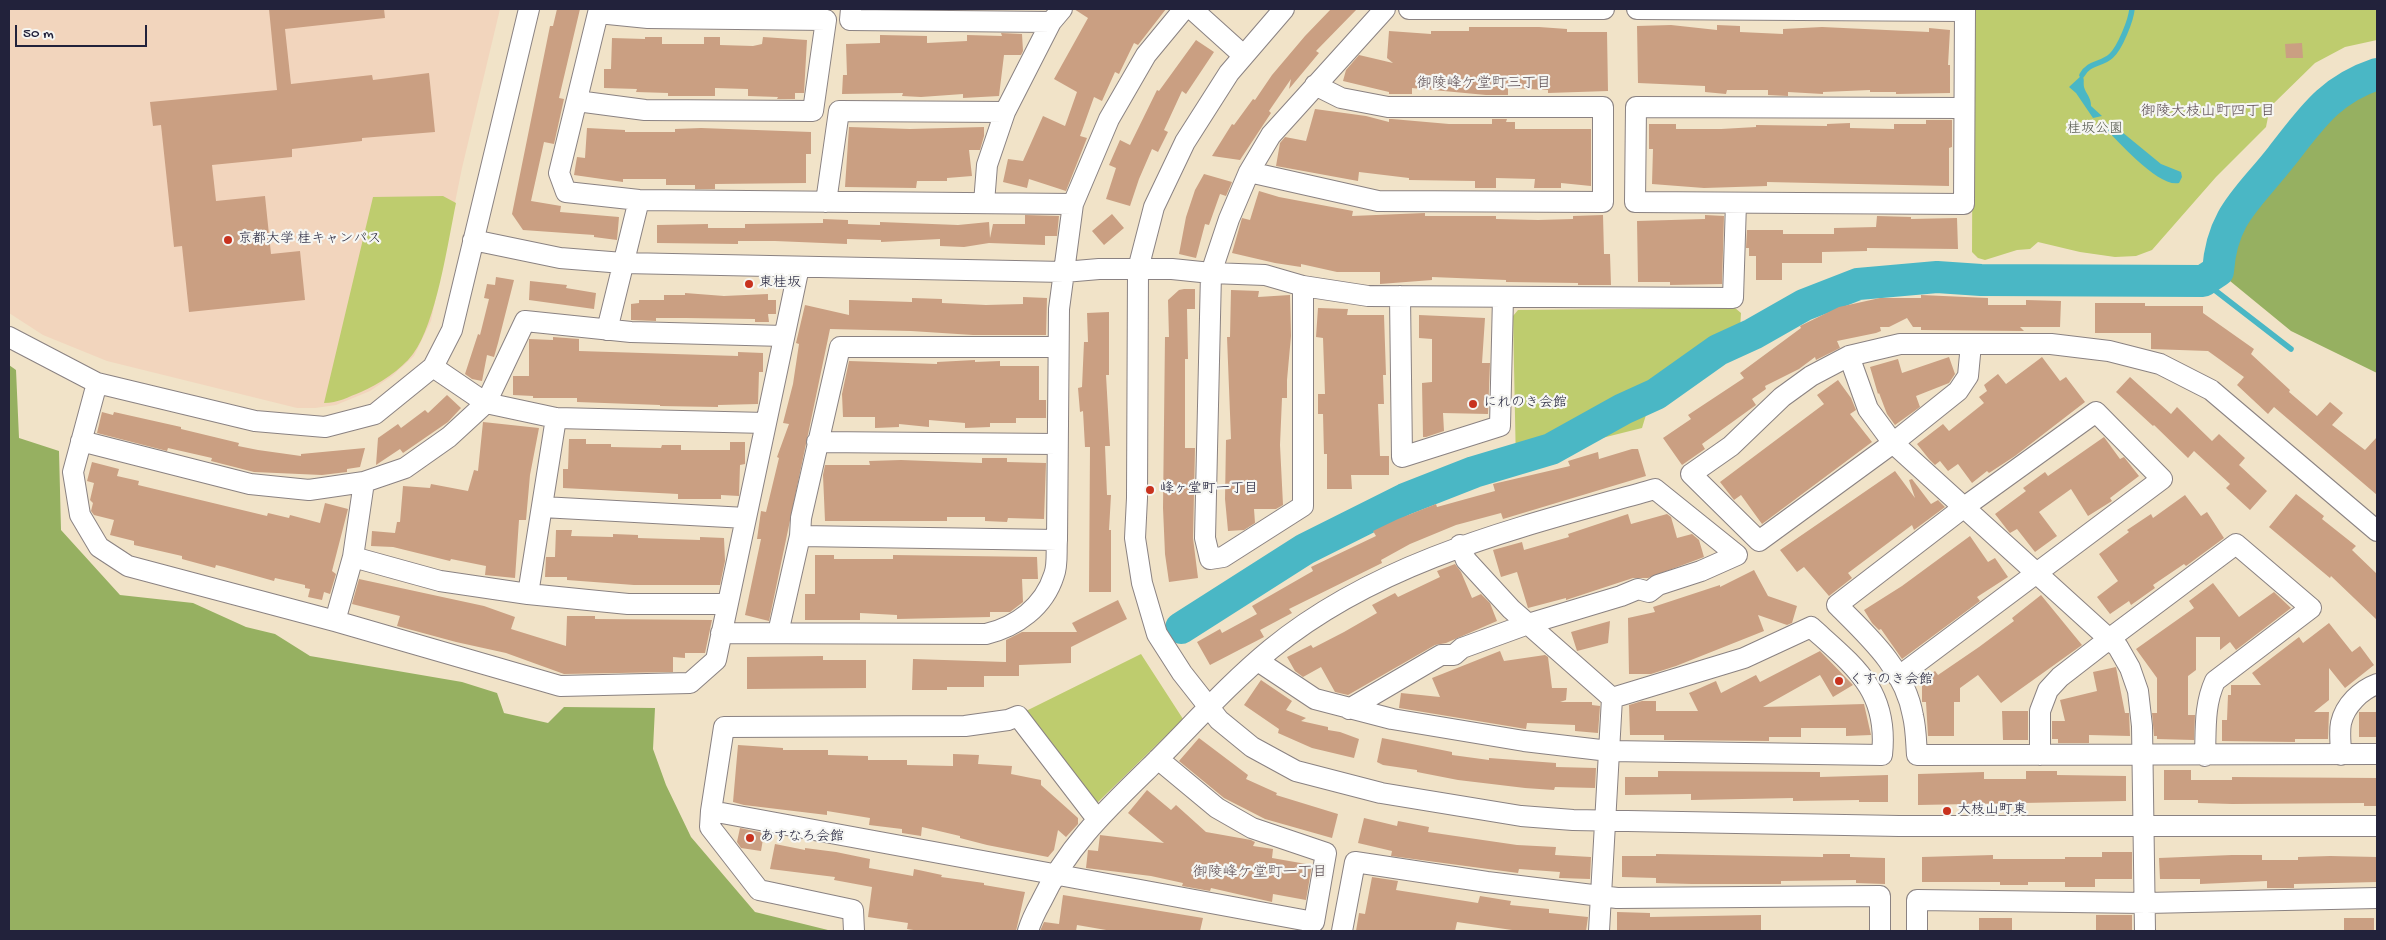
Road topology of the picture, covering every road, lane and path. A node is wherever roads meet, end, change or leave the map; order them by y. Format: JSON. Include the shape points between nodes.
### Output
{"nodes":[{"id":1,"x":529,"y":9,"type":"edge"},
{"id":2,"x":852,"y":9,"type":"edge"},
{"id":3,"x":1184,"y":9,"type":"edge"},
{"id":4,"x":1192,"y":9,"type":"edge"},
{"id":5,"x":1284,"y":9,"type":"edge"},
{"id":6,"x":1385,"y":9,"type":"edge"},
{"id":7,"x":1409,"y":9,"type":"edge"},
{"id":8,"x":1604,"y":9,"type":"edge"},
{"id":9,"x":1637,"y":9,"type":"edge"},
{"id":10,"x":1965,"y":10,"type":"edge"},
{"id":11,"x":599,"y":11,"type":"edge"},
{"id":12,"x":1056,"y":16,"type":"edge"},
{"id":13,"x":1243,"y":55,"type":"junction"},
{"id":14,"x":1315,"y":85,"type":"junction"},
{"id":15,"x":577,"y":101,"type":"junction"},
{"id":16,"x":1964,"y":108,"type":"junction"},
{"id":17,"x":1005,"y":112,"type":"junction"},
{"id":18,"x":1249,"y":172,"type":"junction"},
{"id":19,"x":639,"y":200,"type":"junction"},
{"id":20,"x":826,"y":202,"type":"junction"},
{"id":21,"x":984,"y":203,"type":"junction"},
{"id":22,"x":1736,"y":203,"type":"junction"},
{"id":23,"x":1074,"y":204,"type":"junction"},
{"id":24,"x":473,"y":240,"type":"junction"},
{"id":25,"x":623,"y":263,"type":"junction"},
{"id":26,"x":799,"y":267,"type":"junction"},
{"id":27,"x":1138,"y":269,"type":"junction"},
{"id":28,"x":1064,"y":272,"type":"junction"},
{"id":29,"x":1211,"y":273,"type":"junction"},
{"id":30,"x":1302,"y":286,"type":"junction"},
{"id":31,"x":1400,"y":296,"type":"junction"},
{"id":32,"x":1503,"y":297,"type":"junction"},
{"id":33,"x":607,"y":330,"type":"junction"},
{"id":34,"x":784,"y":336,"type":"junction"},
{"id":35,"x":9,"y":337,"type":"edge"},
{"id":36,"x":1972,"y":344,"type":"junction"},
{"id":37,"x":1058,"y":347,"type":"junction"},
{"id":38,"x":1849,"y":356,"type":"junction"},
{"id":39,"x":433,"y":367,"type":"junction"},
{"id":40,"x":97,"y":383,"type":"junction"},
{"id":41,"x":486,"y":403,"type":"junction"},
{"id":42,"x":556,"y":418,"type":"junction"},
{"id":43,"x":766,"y":423,"type":"junction"},
{"id":44,"x":81,"y":440,"type":"junction"},
{"id":45,"x":817,"y":442,"type":"junction"},
{"id":46,"x":1057,"y":444,"type":"junction"},
{"id":47,"x":1893,"y":444,"type":"junction"},
{"id":48,"x":364,"y":482,"type":"junction"},
{"id":49,"x":542,"y":507,"type":"junction"},
{"id":50,"x":1964,"y":508,"type":"junction"},
{"id":51,"x":746,"y":518,"type":"junction"},
{"id":52,"x":2377,"y":531,"type":"edge"},
{"id":53,"x":800,"y":536,"type":"junction"},
{"id":54,"x":1057,"y":540,"type":"junction"},
{"id":55,"x":1460,"y":546,"type":"junction"},
{"id":56,"x":353,"y":557,"type":"junction"},
{"id":57,"x":2037,"y":574,"type":"junction"},
{"id":58,"x":528,"y":594,"type":"junction"},
{"id":59,"x":728,"y":604,"type":"junction"},
{"id":60,"x":335,"y":621,"type":"junction"},
{"id":61,"x":1528,"y":624,"type":"junction"},
{"id":62,"x":721,"y":633,"type":"junction"},
{"id":63,"x":778,"y":633,"type":"junction"},
{"id":64,"x":2109,"y":639,"type":"junction"},
{"id":65,"x":1258,"y":661,"type":"junction"},
{"id":66,"x":1898,"y":677,"type":"junction"},
{"id":67,"x":2377,"y":684,"type":"edge"},
{"id":68,"x":1612,"y":698,"type":"junction"},
{"id":69,"x":1210,"y":705,"type":"junction"},
{"id":70,"x":1349,"y":709,"type":"junction"},
{"id":71,"x":1609,"y":751,"type":"junction"},
{"id":72,"x":2377,"y":754,"type":"edge"},
{"id":73,"x":2040,"y":755,"type":"junction"},
{"id":74,"x":2341,"y":755,"type":"junction"},
{"id":75,"x":2142,"y":756,"type":"junction"},
{"id":76,"x":2205,"y":756,"type":"junction"},
{"id":77,"x":1158,"y":760,"type":"junction"},
{"id":78,"x":710,"y":811,"type":"junction"},
{"id":79,"x":1096,"y":819,"type":"junction"},
{"id":80,"x":1605,"y":822,"type":"junction"},
{"id":81,"x":2377,"y":826,"type":"edge"},
{"id":82,"x":2144,"y":828,"type":"junction"},
{"id":83,"x":1054,"y":874,"type":"junction"},
{"id":84,"x":1601,"y":897,"type":"junction"},
{"id":85,"x":2377,"y":898,"type":"edge"},
{"id":86,"x":2146,"y":903,"type":"junction"},
{"id":87,"x":854,"y":931,"type":"edge"},
{"id":88,"x":1028,"y":931,"type":"edge"},
{"id":89,"x":1342,"y":931,"type":"edge"},
{"id":90,"x":1599,"y":931,"type":"edge"},
{"id":91,"x":1880,"y":931,"type":"edge"},
{"id":92,"x":1917,"y":931,"type":"edge"},
{"id":93,"x":2146,"y":931,"type":"edge"}],
"edges":[{"from":1,"to":24,"type":"street"},
{"from":2,"to":12,"type":"street","via":[[850,20]]},
{"from":3,"to":23,"type":"street","via":[[1146,56],[1109,119]]},
{"from":4,"to":13,"type":"street"},
{"from":5,"to":13,"type":"street"},
{"from":6,"to":14,"type":"street"},
{"from":7,"to":8,"type":"street"},
{"from":9,"to":10,"type":"street"},
{"from":10,"to":16,"type":"street"},
{"from":11,"to":15,"type":"street"},
{"from":11,"to":15,"type":"street","via":[[648,18],[826,20],[813,111],[645,110]]},
{"from":12,"to":17,"type":"street"},
{"from":13,"to":27,"type":"street","via":[[1185,142],[1154,207]]},
{"from":14,"to":18,"type":"street","via":[[1271,135]]},
{"from":14,"to":18,"type":"street","via":[[1341,98],[1388,107],[1603,107],[1603,202],[1378,200]]},
{"from":15,"to":19,"type":"street","via":[[559,173],[566,192]]},
{"from":16,"to":22,"type":"street","via":[[1964,204]]},
{"from":16,"to":22,"type":"street","via":[[1636,107],[1635,202]]},
{"from":17,"to":20,"type":"street","via":[[839,111]]},
{"from":17,"to":21,"type":"street","via":[[987,165]]},
{"from":18,"to":29,"type":"street","via":[[1228,219]]},
{"from":19,"to":20,"type":"street"},
{"from":19,"to":25,"type":"street"},
{"from":20,"to":21,"type":"street"},
{"from":21,"to":23,"type":"street"},
{"from":22,"to":32,"type":"street","via":[[1734,298]]},
{"from":23,"to":28,"type":"street"},
{"from":24,"to":25,"type":"street","via":[[560,258]]},
{"from":24,"to":39,"type":"street","via":[[452,330]]},
{"from":25,"to":26,"type":"street"},
{"from":25,"to":33,"type":"street"},
{"from":26,"to":28,"type":"street"},
{"from":26,"to":34,"type":"street"},
{"from":27,"to":28,"type":"street"},
{"from":27,"to":29,"type":"street"},
{"from":27,"to":69,"type":"street","via":[[1135,538],[1142,583],[1157,634],[1182,673]]},
{"from":28,"to":37,"type":"street"},
{"from":29,"to":30,"type":"street","via":[[1265,275]]},
{"from":29,"to":30,"type":"street","via":[[1204,538],[1210,559],[1223,557],[1303,506]]},
{"from":30,"to":31,"type":"street","via":[[1352,294]]},
{"from":31,"to":32,"type":"street"},
{"from":31,"to":32,"type":"street","via":[[1402,457],[1500,426]]},
{"from":33,"to":34,"type":"street"},
{"from":33,"to":41,"type":"street","via":[[525,321]]},
{"from":34,"to":43,"type":"street"},
{"from":35,"to":40,"type":"street"},
{"from":36,"to":38,"type":"street","via":[[1900,344]]},
{"from":36,"to":47,"type":"street","via":[[1968,376],[1958,391]]},
{"from":36,"to":52,"type":"street","via":[[2079,346],[2160,364],[2211,390]]},
{"from":37,"to":45,"type":"street","via":[[840,347]]},
{"from":37,"to":46,"type":"street"},
{"from":38,"to":47,"type":"street","via":[[1868,409]]},
{"from":38,"to":47,"type":"street","via":[[1796,386],[1731,446],[1691,474],[1759,541]]},
{"from":39,"to":40,"type":"street","via":[[375,414],[325,427],[255,421]]},
{"from":39,"to":41,"type":"street"},
{"from":40,"to":44,"type":"street"},
{"from":41,"to":42,"type":"street"},
{"from":41,"to":48,"type":"street","via":[[449,437],[405,468]]},
{"from":42,"to":43,"type":"street"},
{"from":42,"to":49,"type":"street"},
{"from":43,"to":51,"type":"street"},
{"from":44,"to":48,"type":"street","via":[[250,484],[309,490]]},
{"from":44,"to":60,"type":"street","via":[[73,472],[80,515],[99,547],[128,566]]},
{"from":45,"to":46,"type":"street"},
{"from":45,"to":53,"type":"street","via":[[800,518]]},
{"from":46,"to":54,"type":"street"},
{"from":47,"to":50,"type":"street"},
{"from":48,"to":56,"type":"street"},
{"from":49,"to":51,"type":"street"},
{"from":49,"to":58,"type":"street"},
{"from":50,"to":57,"type":"street"},
{"from":50,"to":57,"type":"street","via":[[2096,412],[2162,479]]},
{"from":50,"to":66,"type":"street","via":[[1837,605],[1872,638]]},
{"from":51,"to":59,"type":"street"},
{"from":53,"to":54,"type":"street"},
{"from":53,"to":63,"type":"street"},
{"from":54,"to":63,"type":"street","via":[[1055,575],[1043,598],[1029,614],[1002,631],[986,634]]},
{"from":55,"to":61,"type":"street","via":[[1466,560]]},
{"from":55,"to":61,"type":"street","via":[[1655,488],[1737,555],[1658,585],[1649,592],[1638,589]]},
{"from":55,"to":65,"type":"street","via":[[1380,580],[1320,613]]},
{"from":56,"to":58,"type":"street","via":[[440,581]]},
{"from":56,"to":60,"type":"street"},
{"from":57,"to":64,"type":"street"},
{"from":57,"to":66,"type":"street"},
{"from":58,"to":59,"type":"street","via":[[628,604]]},
{"from":59,"to":62,"type":"street"},
{"from":60,"to":62,"type":"street","via":[[560,686],[690,683],[716,660]]},
{"from":61,"to":68,"type":"street"},
{"from":61,"to":70,"type":"street","via":[[1462,648],[1454,655],[1441,655]]},
{"from":62,"to":63,"type":"street"},
{"from":64,"to":73,"type":"street","via":[[2048,690],[2040,711]]},
{"from":64,"to":75,"type":"street","via":[[2118,647],[2130,668],[2138,691]]},
{"from":64,"to":76,"type":"street","via":[[2236,544],[2311,608],[2215,681],[2208,697]]},
{"from":65,"to":69,"type":"street"},
{"from":65,"to":70,"type":"street","via":[[1315,699]]},
{"from":66,"to":73,"type":"street","via":[[1913,715],[1917,755]]},
{"from":67,"to":74,"type":"street","via":[[2365,689],[2350,704],[2341,723]]},
{"from":68,"to":71,"type":"street"},
{"from":68,"to":71,"type":"street","via":[[1744,658],[1811,626],[1864,678],[1878,708],[1884,737],[1882,755]]},
{"from":69,"to":77,"type":"street"},
{"from":69,"to":80,"type":"street","via":[[1219,720],[1252,746],[1296,771],[1321,779],[1381,793],[1521,816]]},
{"from":70,"to":71,"type":"street","via":[[1458,731]]},
{"from":71,"to":80,"type":"street"},
{"from":72,"to":74,"type":"street"},
{"from":73,"to":75,"type":"street"},
{"from":74,"to":76,"type":"street"},
{"from":75,"to":76,"type":"street"},
{"from":75,"to":82,"type":"street"},
{"from":77,"to":79,"type":"street"},
{"from":77,"to":83,"type":"street","via":[[1217,808],[1252,828],[1326,853],[1314,922]]},
{"from":78,"to":79,"type":"street","via":[[724,727],[965,726],[1018,716]]},
{"from":78,"to":83,"type":"street"},
{"from":78,"to":87,"type":"street","via":[[710,827],[759,890],[853,910]]},
{"from":79,"to":83,"type":"street"},
{"from":80,"to":82,"type":"street"},
{"from":80,"to":84,"type":"street"},
{"from":81,"to":82,"type":"street"},
{"from":82,"to":86,"type":"street"},
{"from":83,"to":88,"type":"street"},
{"from":84,"to":89,"type":"street","via":[[1355,862]]},
{"from":84,"to":90,"type":"street"},
{"from":84,"to":91,"type":"street","via":[[1880,896]]},
{"from":85,"to":86,"type":"street"},
{"from":86,"to":92,"type":"street","via":[[1917,900]]},
{"from":86,"to":93,"type":"street"}]}
